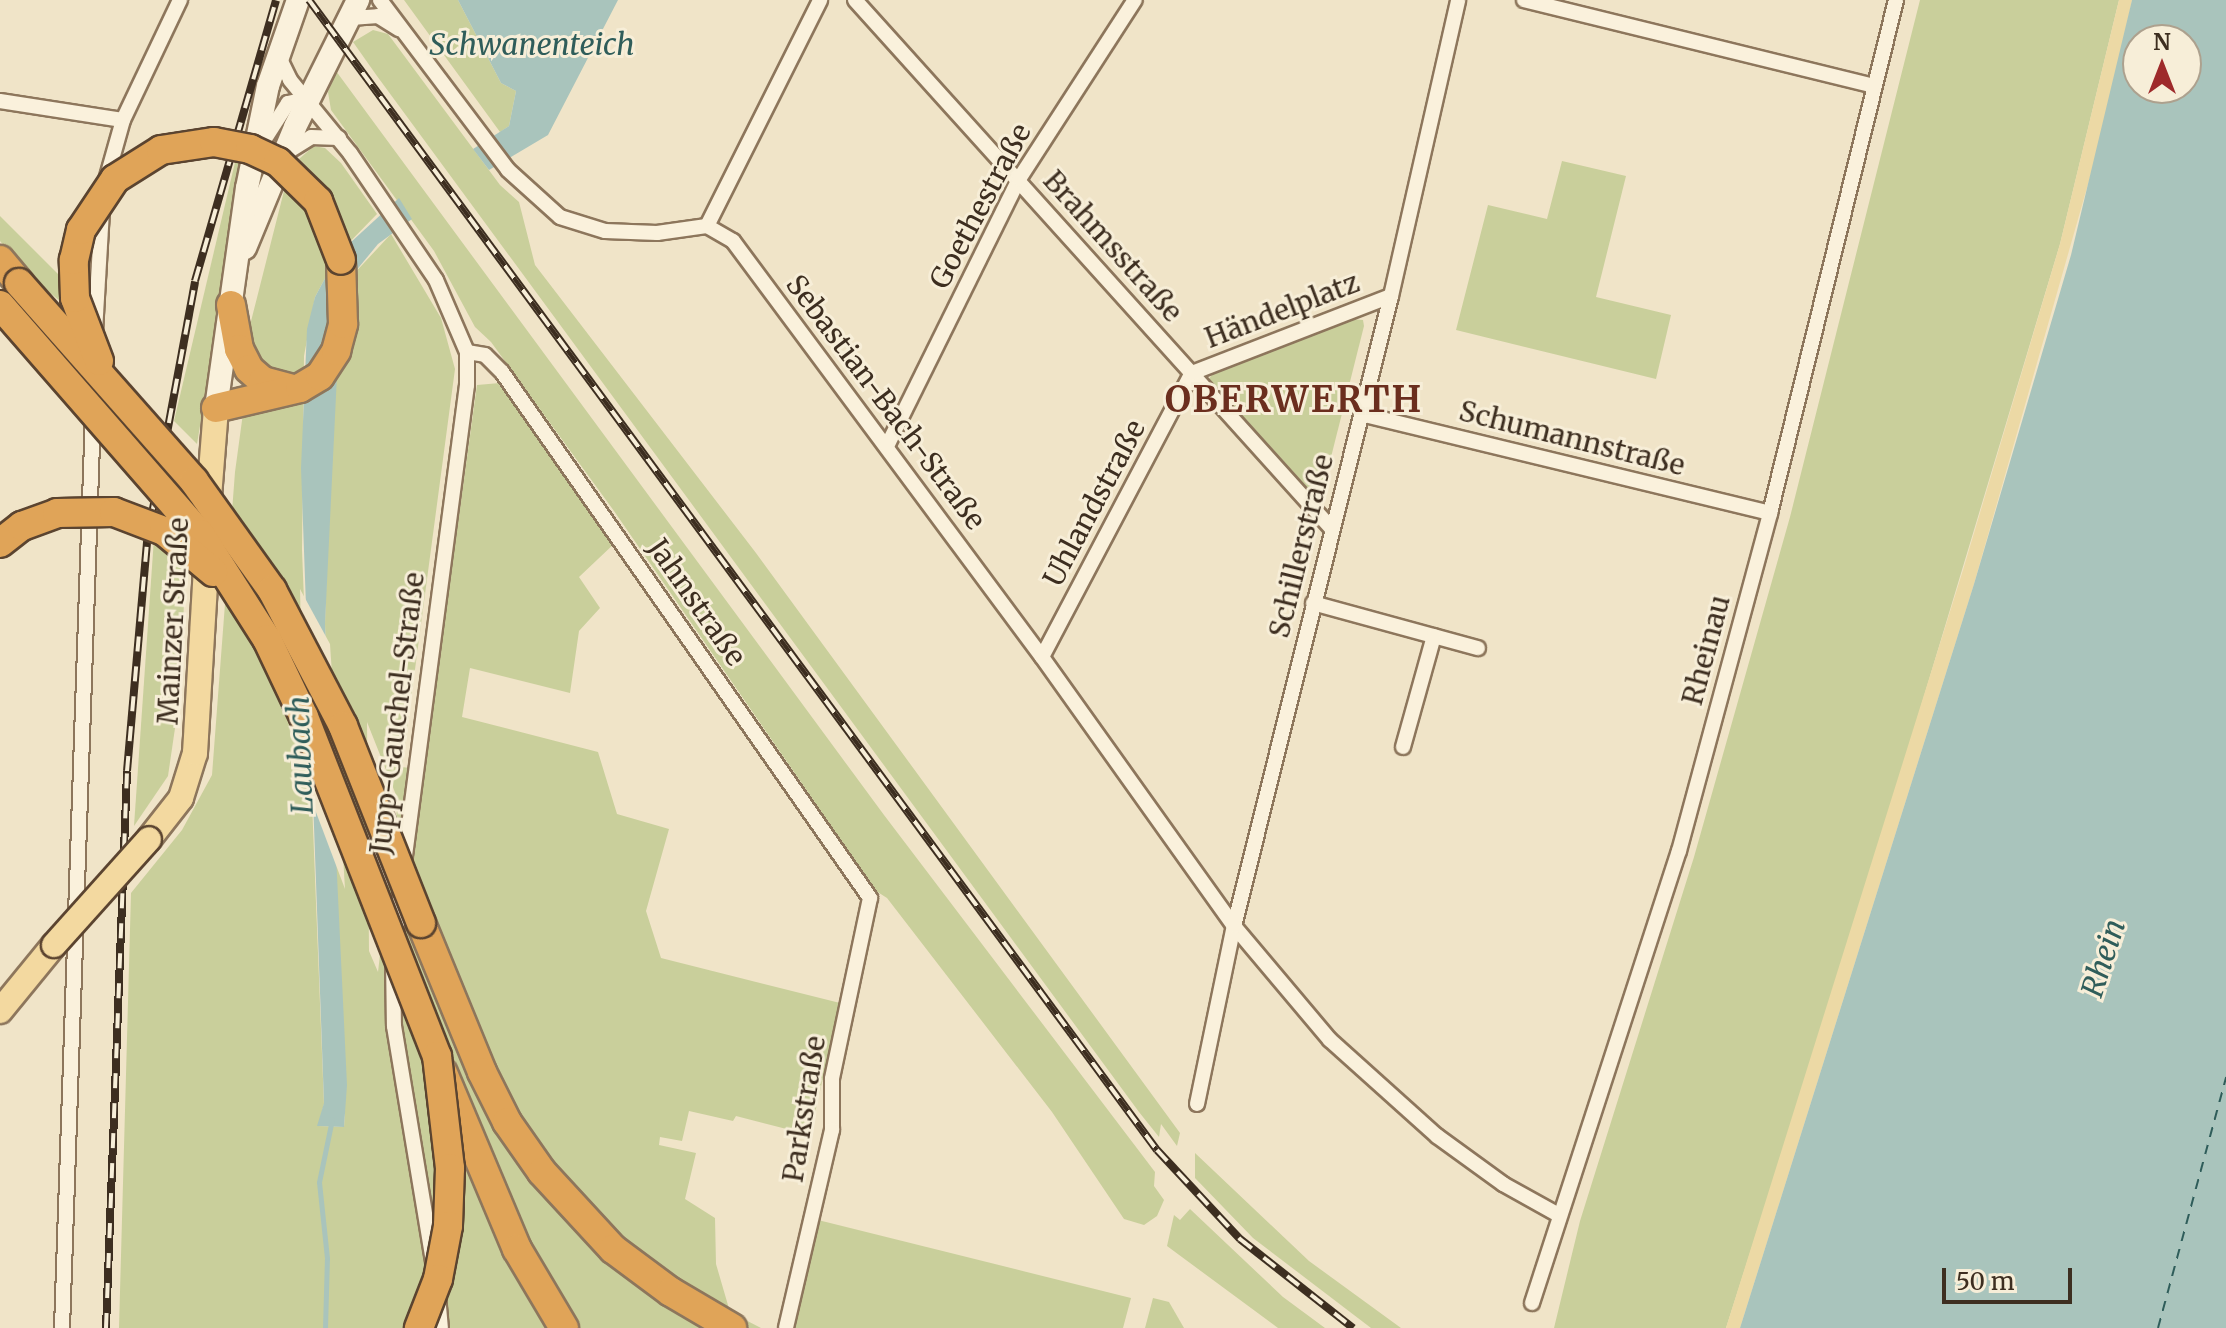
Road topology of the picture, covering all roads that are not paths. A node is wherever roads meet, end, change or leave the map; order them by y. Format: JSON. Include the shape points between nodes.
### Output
{"nodes":[{"id":1,"x":180,"y":0,"type":"edge"},
{"id":2,"x":298,"y":0,"type":"edge"},
{"id":3,"x":380,"y":0,"type":"edge"},
{"id":4,"x":820,"y":0,"type":"edge"},
{"id":5,"x":855,"y":0,"type":"edge"},
{"id":6,"x":1135,"y":0,"type":"edge"},
{"id":7,"x":1458,"y":0,"type":"edge"},
{"id":8,"x":1524,"y":0,"type":"edge"},
{"id":9,"x":1896,"y":0,"type":"edge"},
{"id":10,"x":354,"y":9,"type":"edge"},
{"id":11,"x":414,"y":43,"type":"junction"},
{"id":12,"x":278,"y":53,"type":"junction"},
{"id":13,"x":1875,"y":86,"type":"junction"},
{"id":14,"x":309,"y":98,"type":"junction"},
{"id":15,"x":0,"y":101,"type":"edge"},
{"id":16,"x":123,"y":120,"type":"junction"},
{"id":17,"x":339,"y":138,"type":"junction"},
{"id":18,"x":254,"y":156,"type":"junction"},
{"id":19,"x":282,"y":157,"type":"junction"},
{"id":20,"x":1019,"y":179,"type":"junction"},
{"id":21,"x":707,"y":226,"type":"junction"},
{"id":22,"x":242,"y":253,"type":"junction"},
{"id":23,"x":0,"y":260,"type":"edge"},
{"id":24,"x":1391,"y":296,"type":"junction"},
{"id":25,"x":0,"y":305,"type":"edge"},
{"id":26,"x":231,"y":305,"type":"junction"},
{"id":27,"x":467,"y":352,"type":"junction"},
{"id":28,"x":1192,"y":373,"type":"junction"},
{"id":29,"x":110,"y":383,"type":"junction"},
{"id":30,"x":294,"y":389,"type":"junction"},
{"id":31,"x":216,"y":408,"type":"junction"},
{"id":32,"x":1361,"y":414,"type":"junction"},
{"id":33,"x":887,"y":446,"type":"junction"},
{"id":34,"x":1770,"y":513,"type":"junction"},
{"id":35,"x":1331,"y":528,"type":"junction"},
{"id":36,"x":0,"y":543,"type":"edge"},
{"id":37,"x":243,"y":600,"type":"junction"},
{"id":38,"x":1313,"y":603,"type":"junction"},
{"id":39,"x":1434,"y":636,"type":"junction"},
{"id":40,"x":1478,"y":648,"type":"dead end"},
{"id":41,"x":1042,"y":657,"type":"junction"},
{"id":42,"x":1403,"y":747,"type":"dead end"},
{"id":43,"x":870,"y":898,"type":"joint"},
{"id":44,"x":1234,"y":926,"type":"junction"},
{"id":45,"x":54,"y":945,"type":"junction"},
{"id":46,"x":5,"y":988,"type":"edge"},
{"id":47,"x":0,"y":1011,"type":"edge"},
{"id":48,"x":437,"y":1056,"type":"junction"},
{"id":49,"x":1197,"y":1104,"type":"dead end"},
{"id":50,"x":1559,"y":1215,"type":"junction"},
{"id":51,"x":1532,"y":1303,"type":"dead end"},
{"id":52,"x":62,"y":1328,"type":"edge"},
{"id":53,"x":419,"y":1328,"type":"edge"},
{"id":54,"x":441,"y":1328,"type":"edge"},
{"id":55,"x":564,"y":1328,"type":"edge"},
{"id":56,"x":732,"y":1328,"type":"edge"},
{"id":57,"x":786,"y":1328,"type":"edge"}],
"edges":[{"from":1,"to":16,"type":"street"},
{"from":2,"to":12,"type":"street","name":"Mainzer Straße"},
{"from":3,"to":11,"type":"street"},
{"from":4,"to":21,"type":"street"},
{"from":5,"to":20,"type":"street","name":"Brahmsstraße"},
{"from":6,"to":20,"type":"street","name":"Goethestraße"},
{"from":7,"to":24,"type":"street","name":"Schillerstraße"},
{"from":8,"to":13,"type":"street"},
{"from":9,"to":13,"type":"street","name":"Rheinau"},
{"from":10,"to":11,"type":"street","via":[[378,16]]},
{"from":10,"to":14,"type":"street","name":"Mainzer Straße"},
{"from":11,"to":21,"type":"street","via":[[508,170],[560,217],[605,231],[657,233]]},
{"from":12,"to":14,"type":"street","name":"Jupp-Gauchel-Straße","via":[[290,80]]},
{"from":12,"to":18,"type":"street","name":"Mainzer Straße"},
{"from":13,"to":34,"type":"street","name":"Rheinau"},
{"from":14,"to":17,"type":"street","name":"Jupp-Gauchel-Straße"},
{"from":14,"to":18,"type":"street","name":"Mainzer Straße","via":[[288,103]]},
{"from":14,"to":19,"type":"street","name":"Mainzer Straße"},
{"from":15,"to":16,"type":"street"},
{"from":16,"to":52,"type":"street","via":[[107,170],[98,249]]},
{"from":17,"to":19,"type":"street","via":[[303,140]]},
{"from":17,"to":27,"type":"street","name":"Jupp-Gauchel-Straße","via":[[448,302]]},
{"from":18,"to":22,"type":"street","name":"Mainzer Straße"},
{"from":19,"to":22,"type":"street","name":"Mainzer Straße"},
{"from":20,"to":28,"type":"street","name":"Brahmsstraße"},
{"from":20,"to":33,"type":"street","name":"Goethestraße"},
{"from":21,"to":33,"type":"street","name":"Sebastian-Bach-Straße","via":[[733,241]]},
{"from":22,"to":26,"type":"street","name":"Mainzer Straße"},
{"from":23,"to":29,"type":"highway","bridge":true},
{"from":24,"to":28,"type":"street","name":"Händelplatz"},
{"from":24,"to":32,"type":"street","name":"Schillerstraße"},
{"from":25,"to":37,"type":"highway","bridge":true,"via":[[185,515]]},
{"from":26,"to":30,"type":"highway","via":[[239,349],[249,369],[263,381]]},
{"from":26,"to":31,"type":"street","name":"Mainzer Straße"},
{"from":27,"to":43,"type":"street","name":"Jahnstraße","via":[[485,355],[502,372]]},
{"from":27,"to":54,"type":"street","name":"Jupp-Gauchel-Straße","via":[[467,385],[391,972],[394,1026]]},
{"from":28,"to":35,"type":"street","name":"Brahmsstraße"},
{"from":28,"to":41,"type":"street","name":"Uhlandstraße"},
{"from":29,"to":30,"type":"highway","bridge":true,"via":[[75,298],[74,260],[86,218],[107,187],[138,161],[174,146],[214,142],[250,149],[287,168],[318,201],[335,235],[344,284],[340,338],[320,376]]},
{"from":29,"to":56,"type":"highway","bridge":true,"via":[[244,546],[289,618],[343,726],[466,1038],[516,1135],[571,1207],[613,1249]]},
{"from":30,"to":31,"type":"highway"},
{"from":31,"to":45,"type":"main road","name":"Mainzer Straße","bridge":true,"via":[[195,753],[181,798]]},
{"from":32,"to":34,"type":"street","name":"Schumannstraße"},
{"from":32,"to":35,"type":"street","name":"Schillerstraße"},
{"from":33,"to":41,"type":"street","name":"Sebastian-Bach-Straße"},
{"from":34,"to":50,"type":"street","name":"Rheinau","via":[[1679,851]]},
{"from":35,"to":38,"type":"street","name":"Schillerstraße"},
{"from":36,"to":37,"type":"highway","bridge":true,"via":[[22,526],[57,513],[123,514],[164,531]]},
{"from":37,"to":48,"type":"highway","bridge":true,"via":[[304,717]]},
{"from":38,"to":39,"type":"street"},
{"from":38,"to":44,"type":"street","name":"Schillerstraße"},
{"from":39,"to":40,"type":"street"},
{"from":39,"to":42,"type":"street"},
{"from":41,"to":44,"type":"street","name":"Sebastian-Bach-Straße"},
{"from":43,"to":57,"type":"street","name":"Parkstraße","via":[[832,1079],[832,1130]]},
{"from":44,"to":49,"type":"street","name":"Schillerstraße"},
{"from":44,"to":50,"type":"street","name":"Sebastian-Bach-Straße","via":[[1330,1040],[1380,1089],[1503,1184]]},
{"from":45,"to":46,"type":"main road","name":"Mainzer Straße"},
{"from":45,"to":47,"type":"main road","name":"Mainzer Straße"},
{"from":48,"to":53,"type":"highway","bridge":true,"via":[[450,1198],[438,1279]]},
{"from":48,"to":55,"type":"highway","bridge":true,"via":[[506,1225]]},
{"from":50,"to":51,"type":"street","name":"Rheinau"}]}
